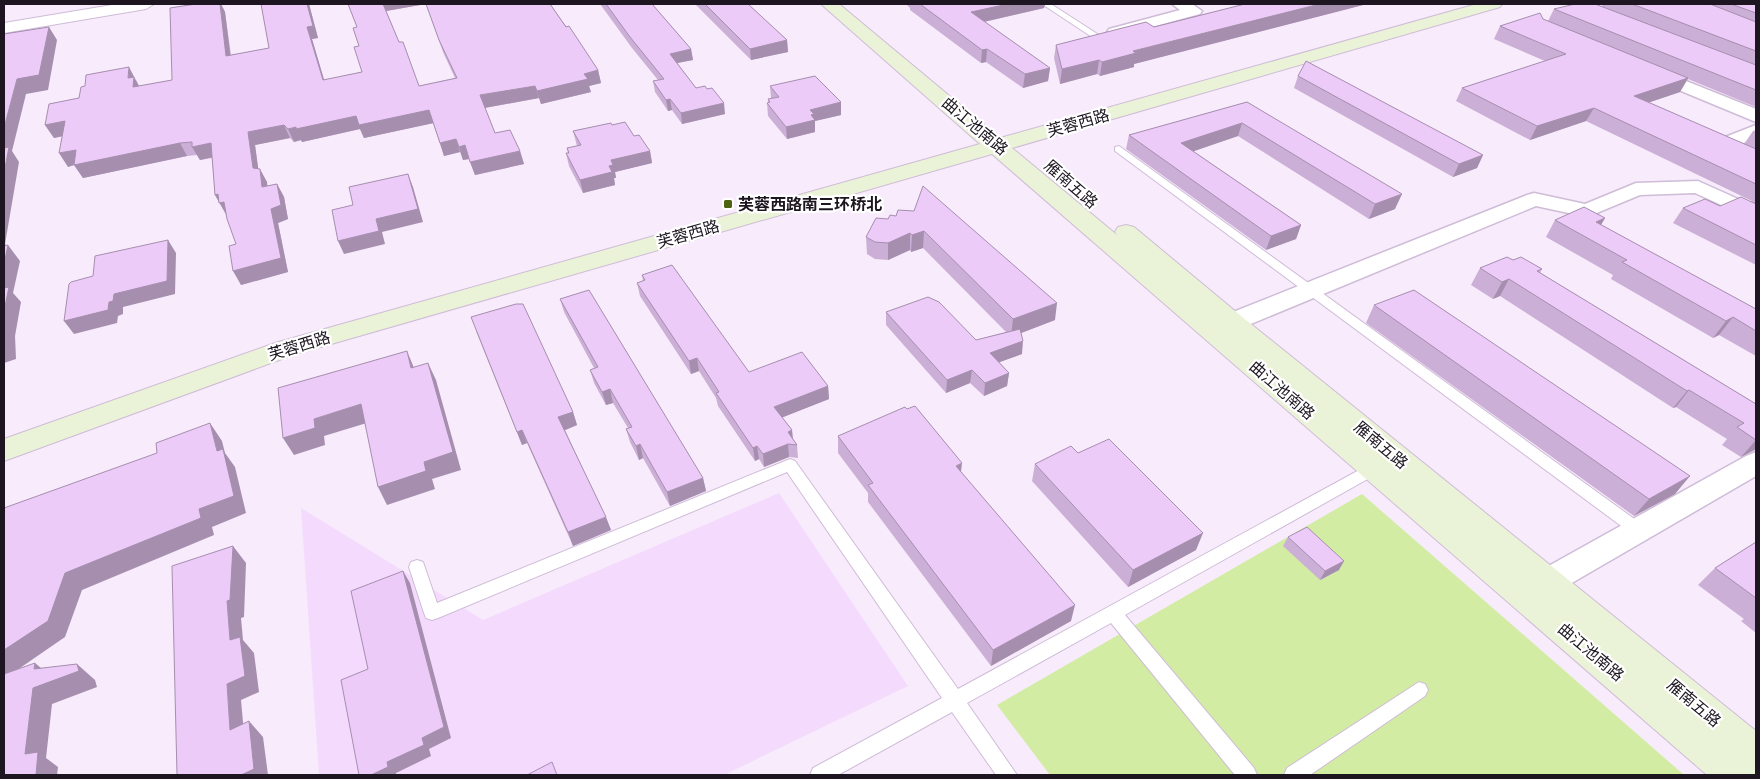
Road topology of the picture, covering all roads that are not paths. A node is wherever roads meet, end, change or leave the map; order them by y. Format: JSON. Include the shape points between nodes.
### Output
{"nodes":[{"id":1,"x":117,"y":4,"type":"edge"},
{"id":2,"x":146,"y":4,"type":"edge"},
{"id":3,"x":829,"y":4,"type":"edge"},
{"id":4,"x":846,"y":4,"type":"edge"},
{"id":5,"x":1046,"y":4,"type":"edge"},
{"id":6,"x":1180,"y":4,"type":"edge"},
{"id":7,"x":1464,"y":4,"type":"edge"},
{"id":8,"x":1494,"y":4,"type":"edge"},
{"id":9,"x":4,"y":23,"type":"edge"},
{"id":10,"x":4,"y":28,"type":"edge"},
{"id":11,"x":1098,"y":37,"type":"joint"},
{"id":12,"x":1632,"y":64,"type":"edge"},
{"id":13,"x":980,"y":109,"type":"dead end"},
{"id":14,"x":1756,"y":116,"type":"edge"},
{"id":15,"x":1756,"y":131,"type":"edge"},
{"id":16,"x":1003,"y":137,"type":"junction"},
{"id":17,"x":1119,"y":149,"type":"dead end"},
{"id":18,"x":1756,"y":160,"type":"edge"},
{"id":19,"x":1756,"y":215,"type":"edge"},
{"id":20,"x":1309,"y":290,"type":"junction"},
{"id":21,"x":1232,"y":322,"type":"junction"},
{"id":22,"x":4,"y":437,"type":"edge"},
{"id":23,"x":4,"y":450,"type":"edge"},
{"id":24,"x":1385,"y":463,"type":"junction"},
{"id":25,"x":1756,"y":463,"type":"edge"},
{"id":26,"x":1638,"y":530,"type":"junction"},
{"id":27,"x":417,"y":567,"type":"dead end"},
{"id":28,"x":1547,"y":582,"type":"junction"},
{"id":29,"x":1113,"y":613,"type":"junction"},
{"id":30,"x":1419,"y":690,"type":"dead end"},
{"id":31,"x":955,"y":700,"type":"junction"},
{"id":32,"x":1756,"y":755,"type":"edge"},
{"id":33,"x":820,"y":775,"type":"edge"},
{"id":34,"x":1007,"y":775,"type":"edge"},
{"id":35,"x":1247,"y":775,"type":"edge"},
{"id":36,"x":1294,"y":775,"type":"edge"},
{"id":37,"x":1736,"y":775,"type":"edge"}],
"edges":[{"from":1,"to":9,"type":"street"},
{"from":2,"to":10,"type":"street"},
{"from":3,"to":16,"type":"main road","name":"曲江池南路"},
{"from":4,"to":13,"type":"main road","name":"曲江池南路"},
{"from":5,"to":11,"type":"lane"},
{"from":6,"to":11,"type":"street","via":[[1194,11]]},
{"from":7,"to":16,"type":"main road","name":"芙蓉西路"},
{"from":8,"to":16,"type":"main road","name":"芙蓉西路"},
{"from":12,"to":14,"type":"street"},
{"from":15,"to":18,"type":"street","via":[[1722,145]]},
{"from":16,"to":21,"type":"main road","name":"雁南五路"},
{"from":16,"to":22,"type":"main road","name":"芙蓉西路","via":[[285,338]]},
{"from":16,"to":23,"type":"main road","name":"芙蓉西路","via":[[284,349]]},
{"from":16,"to":24,"type":"main road","name":"曲江池南路"},
{"from":17,"to":20,"type":"lane"},
{"from":19,"to":20,"type":"street","via":[[1698,187],[1636,189],[1587,211],[1534,199]]},
{"from":20,"to":21,"type":"street"},
{"from":20,"to":26,"type":"lane"},
{"from":21,"to":24,"type":"main road","name":"雁南五路"},
{"from":24,"to":28,"type":"main road","name":"雁南五路"},
{"from":24,"to":29,"type":"lane"},
{"from":24,"to":37,"type":"main road","name":"曲江池南路"},
{"from":25,"to":26,"type":"street"},
{"from":26,"to":28,"type":"street"},
{"from":27,"to":31,"type":"lane","via":[[432,613],[790,465]]},
{"from":28,"to":32,"type":"main road","name":"雁南五路"},
{"from":29,"to":31,"type":"lane"},
{"from":29,"to":35,"type":"lane"},
{"from":30,"to":36,"type":"lane"},
{"from":31,"to":33,"type":"lane"},
{"from":31,"to":34,"type":"lane"}]}
